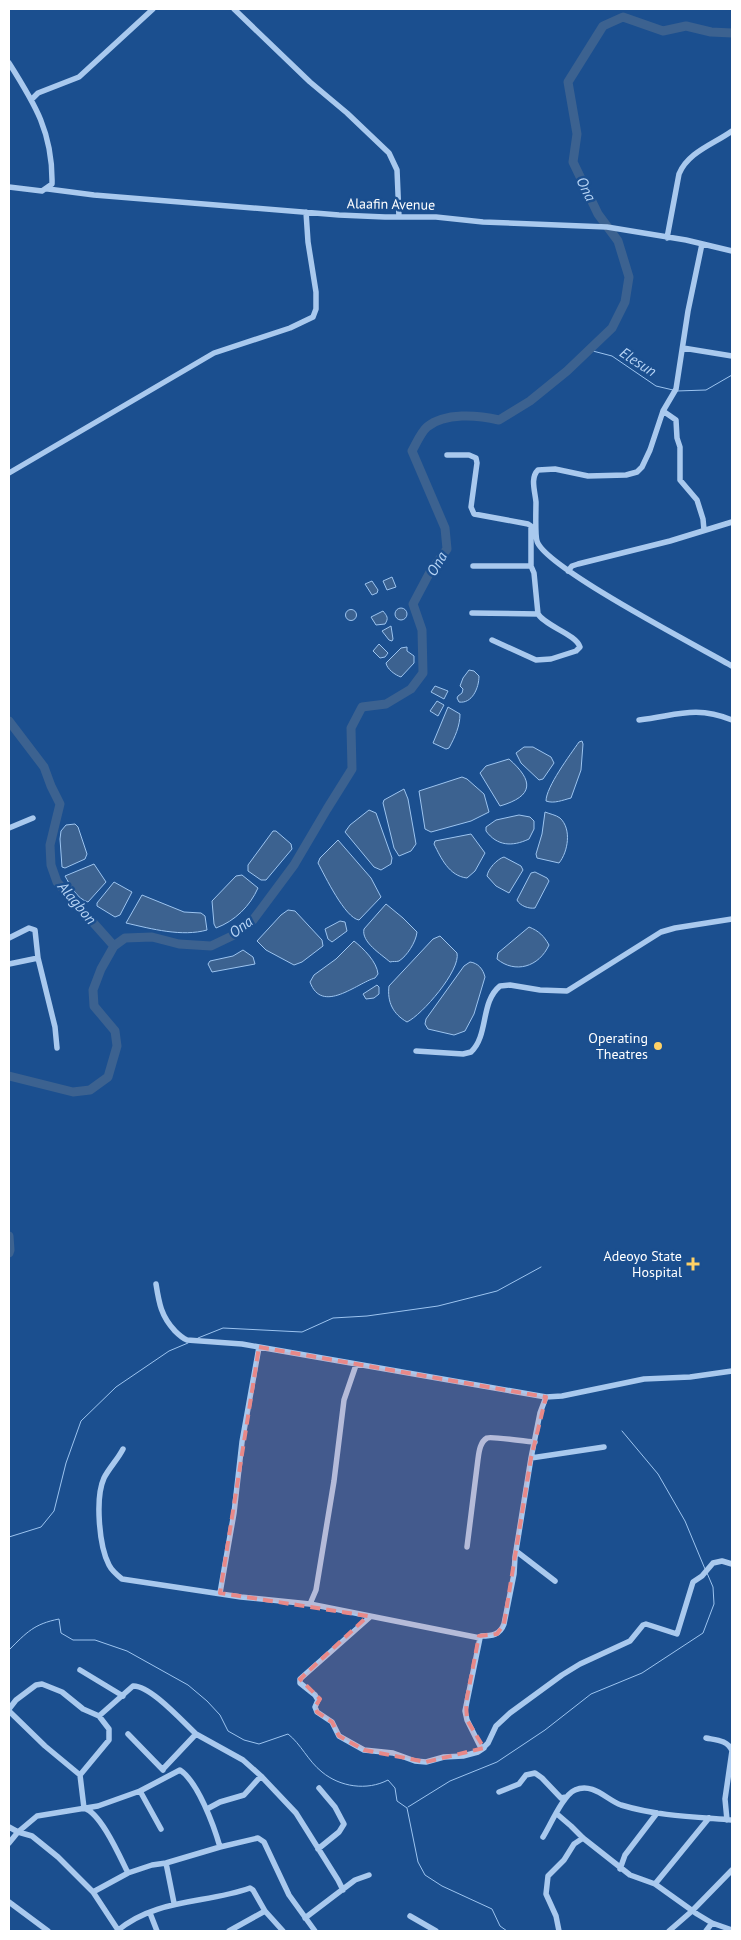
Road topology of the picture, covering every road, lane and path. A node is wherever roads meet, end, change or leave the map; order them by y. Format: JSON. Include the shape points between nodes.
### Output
{"nodes":[{"id":1,"x":154,"y":9,"type":"edge"},
{"id":2,"x":234,"y":9,"type":"edge"},
{"id":3,"x":9,"y":63,"type":"edge"},
{"id":4,"x":32,"y":99,"type":"junction"},
{"id":5,"x":732,"y":131,"type":"edge"},
{"id":6,"x":9,"y":187,"type":"edge"},
{"id":7,"x":48,"y":189,"type":"junction"},
{"id":8,"x":306,"y":212,"type":"junction"},
{"id":9,"x":399,"y":217,"type":"junction"},
{"id":10,"x":667,"y":238,"type":"junction"},
{"id":11,"x":702,"y":244,"type":"junction"},
{"id":12,"x":732,"y":251,"type":"edge"},
{"id":13,"x":683,"y":348,"type":"junction"},
{"id":14,"x":732,"y":356,"type":"edge"},
{"id":15,"x":663,"y":411,"type":"junction"},
{"id":16,"x":447,"y":455,"type":"dead end"},
{"id":17,"x":9,"y":473,"type":"edge"},
{"id":18,"x":732,"y":522,"type":"edge"},
{"id":19,"x":704,"y":530,"type":"junction"},
{"id":20,"x":540,"y":545,"type":"junction"},
{"id":21,"x":530,"y":547,"type":"junction"},
{"id":22,"x":473,"y":566,"type":"dead end"},
{"id":23,"x":531,"y":566,"type":"junction"},
{"id":24,"x":568,"y":571,"type":"junction"},
{"id":25,"x":472,"y":613,"type":"dead end"},
{"id":26,"x":538,"y":614,"type":"junction"},
{"id":27,"x":492,"y":640,"type":"dead end"},
{"id":28,"x":732,"y":666,"type":"edge"},
{"id":29,"x":639,"y":720,"type":"dead end"},
{"id":30,"x":732,"y":720,"type":"edge"},
{"id":31,"x":32,"y":818,"type":"dead end"},
{"id":32,"x":9,"y":828,"type":"edge"},
{"id":33,"x":732,"y":919,"type":"edge"},
{"id":34,"x":9,"y":938,"type":"edge"},
{"id":35,"x":38,"y":958,"type":"junction"},
{"id":36,"x":9,"y":964,"type":"edge"},
{"id":37,"x":57,"y":1048,"type":"dead end"},
{"id":38,"x":416,"y":1051,"type":"dead end"},
{"id":39,"x":156,"y":1284,"type":"dead end"},
{"id":40,"x":259,"y":1347,"type":"junction"},
{"id":41,"x":356,"y":1365,"type":"junction"},
{"id":42,"x":732,"y":1371,"type":"edge"},
{"id":43,"x":546,"y":1397,"type":"junction"},
{"id":44,"x":535,"y":1442,"type":"junction"},
{"id":45,"x":604,"y":1447,"type":"dead end"},
{"id":46,"x":123,"y":1449,"type":"dead end"},
{"id":47,"x":531,"y":1458,"type":"junction"},
{"id":48,"x":467,"y":1547,"type":"dead end"},
{"id":49,"x":516,"y":1551,"type":"junction"},
{"id":50,"x":732,"y":1564,"type":"edge"},
{"id":51,"x":555,"y":1581,"type":"dead end"},
{"id":52,"x":220,"y":1592,"type":"junction"},
{"id":53,"x":310,"y":1604,"type":"junction"},
{"id":54,"x":370,"y":1617,"type":"junction"},
{"id":55,"x":480,"y":1638,"type":"junction"},
{"id":56,"x":80,"y":1670,"type":"dead end"},
{"id":57,"x":123,"y":1696,"type":"junction"},
{"id":58,"x":9,"y":1710,"type":"edge"},
{"id":59,"x":100,"y":1716,"type":"junction"},
{"id":60,"x":128,"y":1734,"type":"dead end"},
{"id":61,"x":196,"y":1734,"type":"junction"},
{"id":62,"x":706,"y":1738,"type":"dead end"},
{"id":63,"x":484,"y":1748,"type":"junction"},
{"id":64,"x":163,"y":1769,"type":"junction"},
{"id":65,"x":80,"y":1775,"type":"junction"},
{"id":66,"x":261,"y":1776,"type":"junction"},
{"id":67,"x":166,"y":1777,"type":"junction"},
{"id":68,"x":319,"y":1788,"type":"dead end"},
{"id":69,"x":140,"y":1792,"type":"junction"},
{"id":70,"x":499,"y":1792,"type":"dead end"},
{"id":71,"x":566,"y":1797,"type":"junction"},
{"id":72,"x":84,"y":1808,"type":"junction"},
{"id":73,"x":207,"y":1809,"type":"junction"},
{"id":74,"x":657,"y":1813,"type":"junction"},
{"id":75,"x":557,"y":1814,"type":"junction"},
{"id":76,"x":710,"y":1818,"type":"junction"},
{"id":77,"x":730,"y":1820,"type":"edge"},
{"id":78,"x":9,"y":1827,"type":"edge"},
{"id":79,"x":161,"y":1829,"type":"dead end"},
{"id":80,"x":18,"y":1832,"type":"junction"},
{"id":81,"x":543,"y":1837,"type":"dead end"},
{"id":82,"x":583,"y":1838,"type":"junction"},
{"id":83,"x":9,"y":1843,"type":"edge"},
{"id":84,"x":220,"y":1847,"type":"junction"},
{"id":85,"x":318,"y":1849,"type":"junction"},
{"id":86,"x":166,"y":1863,"type":"junction"},
{"id":87,"x":620,"y":1869,"type":"junction"},
{"id":88,"x":732,"y":1870,"type":"edge"},
{"id":89,"x":128,"y":1873,"type":"junction"},
{"id":90,"x":369,"y":1875,"type":"dead end"},
{"id":91,"x":655,"y":1884,"type":"junction"},
{"id":92,"x":342,"y":1890,"type":"junction"},
{"id":93,"x":93,"y":1892,"type":"junction"},
{"id":94,"x":9,"y":1902,"type":"edge"},
{"id":95,"x":174,"y":1903,"type":"junction"},
{"id":96,"x":265,"y":1911,"type":"junction"},
{"id":97,"x":692,"y":1911,"type":"junction"},
{"id":98,"x":150,"y":1913,"type":"junction"},
{"id":99,"x":410,"y":1916,"type":"dead end"},
{"id":100,"x":305,"y":1918,"type":"junction"},
{"id":101,"x":712,"y":1923,"type":"junction"},
{"id":102,"x":117,"y":1930,"type":"edge"},
{"id":103,"x":732,"y":1930,"type":"edge"},
{"id":104,"x":48,"y":1931,"type":"edge"},
{"id":105,"x":157,"y":1931,"type":"edge"},
{"id":106,"x":229,"y":1931,"type":"edge"},
{"id":107,"x":283,"y":1931,"type":"edge"},
{"id":108,"x":315,"y":1931,"type":"edge"},
{"id":109,"x":436,"y":1931,"type":"edge"},
{"id":110,"x":559,"y":1931,"type":"edge"},
{"id":111,"x":669,"y":1931,"type":"edge"},
{"id":112,"x":706,"y":1931,"type":"edge"}],
"edges":[{"from":1,"to":4,"type":"street","via":[[79,77],[38,93]]},
{"from":2,"to":9,"type":"street","via":[[389,153],[397,170]]},
{"from":3,"to":4,"type":"street"},
{"from":4,"to":7,"type":"street","via":[[43,123],[50,154],[52,184]]},
{"from":5,"to":10,"type":"street","via":[[682,166]]},
{"from":6,"to":7,"type":"street","name":"Alaafin Avenue","via":[[37,191]]},
{"from":7,"to":8,"type":"street","name":"Alaafin Avenue","via":[[94,196]]},
{"from":8,"to":9,"type":"street","name":"Alaafin Avenue"},
{"from":8,"to":17,"type":"street","via":[[316,292],[313,317],[290,328],[214,352]]},
{"from":9,"to":10,"type":"street","name":"Alaafin Avenue","via":[[607,227]]},
{"from":10,"to":11,"type":"street","name":"Alaafin Avenue"},
{"from":11,"to":12,"type":"street","name":"Alaafin Avenue"},
{"from":11,"to":13,"type":"street"},
{"from":13,"to":14,"type":"street"},
{"from":13,"to":15,"type":"street","via":[[674,391]]},
{"from":15,"to":19,"type":"street","via":[[676,420],[680,480],[696,500]]},
{"from":15,"to":20,"type":"street","via":[[645,463],[637,472],[588,476],[555,469],[536,472],[533,480],[537,542]]},
{"from":16,"to":21,"type":"street","via":[[476,458],[472,512],[528,524],[532,529]]},
{"from":18,"to":19,"type":"street"},
{"from":19,"to":24,"type":"street","via":[[578,564]]},
{"from":20,"to":21,"type":"street"},
{"from":20,"to":24,"type":"street","via":[[547,556]]},
{"from":21,"to":23,"type":"street"},
{"from":22,"to":23,"type":"street"},
{"from":23,"to":26,"type":"street"},
{"from":24,"to":28,"type":"street"},
{"from":25,"to":26,"type":"street"},
{"from":26,"to":27,"type":"street","via":[[579,643],[580,649],[551,659],[536,660]]},
{"from":29,"to":30,"type":"street","via":[[689,712],[714,714]]},
{"from":31,"to":32,"type":"street"},
{"from":33,"to":38,"type":"street","via":[[661,932],[568,991],[500,986],[491,997],[480,1036],[471,1052]]},
{"from":34,"to":35,"type":"street","via":[[34,928]]},
{"from":35,"to":36,"type":"street"},
{"from":35,"to":37,"type":"street"},
{"from":39,"to":40,"type":"street","via":[[164,1317],[183,1339]]},
{"from":40,"to":41,"type":"street"},
{"from":40,"to":52,"type":"street"},
{"from":41,"to":43,"type":"street"},
{"from":41,"to":53,"type":"street","via":[[344,1400],[316,1590]]},
{"from":42,"to":43,"type":"street","via":[[690,1378],[644,1379]]},
{"from":43,"to":44,"type":"street"},
{"from":44,"to":47,"type":"street"},
{"from":44,"to":48,"type":"street","via":[[492,1437],[484,1441],[479,1450]]},
{"from":45,"to":47,"type":"street"},
{"from":46,"to":52,"type":"street","via":[[104,1478],[99,1502],[100,1526],[110,1568],[122,1578]]},
{"from":47,"to":49,"type":"street"},
{"from":49,"to":51,"type":"street"},
{"from":49,"to":55,"type":"street","via":[[502,1628],[496,1634]]},
{"from":50,"to":63,"type":"street","via":[[715,1562],[693,1582],[676,1634],[643,1625],[630,1641],[580,1664],[510,1713],[496,1726]]},
{"from":52,"to":53,"type":"street"},
{"from":53,"to":54,"type":"street"},
{"from":54,"to":55,"type":"street"},
{"from":54,"to":63,"type":"street","via":[[300,1680],[318,1699],[317,1712],[332,1722],[339,1736],[364,1750],[393,1753],[415,1761],[463,1756]]},
{"from":55,"to":63,"type":"street","via":[[465,1711],[480,1746]]},
{"from":56,"to":57,"type":"street"},
{"from":57,"to":59,"type":"street"},
{"from":57,"to":61,"type":"street","via":[[133,1686],[143,1687]]},
{"from":58,"to":59,"type":"street","via":[[16,1700],[42,1684],[62,1692],[83,1709]]},
{"from":58,"to":65,"type":"street"},
{"from":59,"to":65,"type":"street","via":[[109,1729],[109,1740]]},
{"from":60,"to":64,"type":"street"},
{"from":61,"to":64,"type":"street"},
{"from":61,"to":66,"type":"street","via":[[242,1760]]},
{"from":62,"to":77,"type":"street","via":[[725,1742],[732,1751],[725,1808]]},
{"from":64,"to":67,"type":"street"},
{"from":65,"to":72,"type":"street"},
{"from":66,"to":73,"type":"street","via":[[244,1795]]},
{"from":66,"to":85,"type":"street","via":[[296,1813]]},
{"from":67,"to":69,"type":"street"},
{"from":67,"to":73,"type":"street","via":[[180,1770],[187,1775]]},
{"from":68,"to":85,"type":"street","via":[[344,1824]]},
{"from":69,"to":72,"type":"street"},
{"from":69,"to":79,"type":"street"},
{"from":70,"to":71,"type":"street","via":[[535,1773],[561,1798]]},
{"from":71,"to":74,"type":"street","via":[[576,1789],[591,1790],[620,1804]]},
{"from":71,"to":75,"type":"street"},
{"from":72,"to":80,"type":"street","via":[[37,1816]]},
{"from":72,"to":89,"type":"street","via":[[91,1810],[114,1843]]},
{"from":73,"to":84,"type":"street"},
{"from":74,"to":76,"type":"street"},
{"from":74,"to":87,"type":"street","via":[[625,1855]]},
{"from":75,"to":81,"type":"street"},
{"from":75,"to":82,"type":"street"},
{"from":76,"to":77,"type":"street"},
{"from":76,"to":91,"type":"street"},
{"from":78,"to":80,"type":"street"},
{"from":80,"to":83,"type":"street"},
{"from":80,"to":93,"type":"street","via":[[32,1836]]},
{"from":82,"to":87,"type":"street"},
{"from":82,"to":110,"type":"street","via":[[574,1844],[548,1876],[546,1894]]},
{"from":84,"to":86,"type":"street"},
{"from":84,"to":100,"type":"street","via":[[258,1838],[264,1842],[289,1895]]},
{"from":85,"to":92,"type":"street"},
{"from":86,"to":89,"type":"street"},
{"from":86,"to":95,"type":"street"},
{"from":87,"to":91,"type":"street"},
{"from":88,"to":97,"type":"street"},
{"from":89,"to":93,"type":"street"},
{"from":90,"to":92,"type":"street"},
{"from":91,"to":97,"type":"street"},
{"from":92,"to":100,"type":"street"},
{"from":93,"to":102,"type":"street"},
{"from":94,"to":104,"type":"street"},
{"from":95,"to":96,"type":"street","via":[[232,1895],[250,1888]]},
{"from":95,"to":98,"type":"street"},
{"from":96,"to":106,"type":"street"},
{"from":96,"to":107,"type":"street"},
{"from":97,"to":101,"type":"street"},
{"from":97,"to":111,"type":"street"},
{"from":98,"to":102,"type":"street"},
{"from":98,"to":105,"type":"street"},
{"from":99,"to":109,"type":"street"},
{"from":100,"to":108,"type":"street"},
{"from":101,"to":103,"type":"street"},
{"from":101,"to":112,"type":"street"}]}
